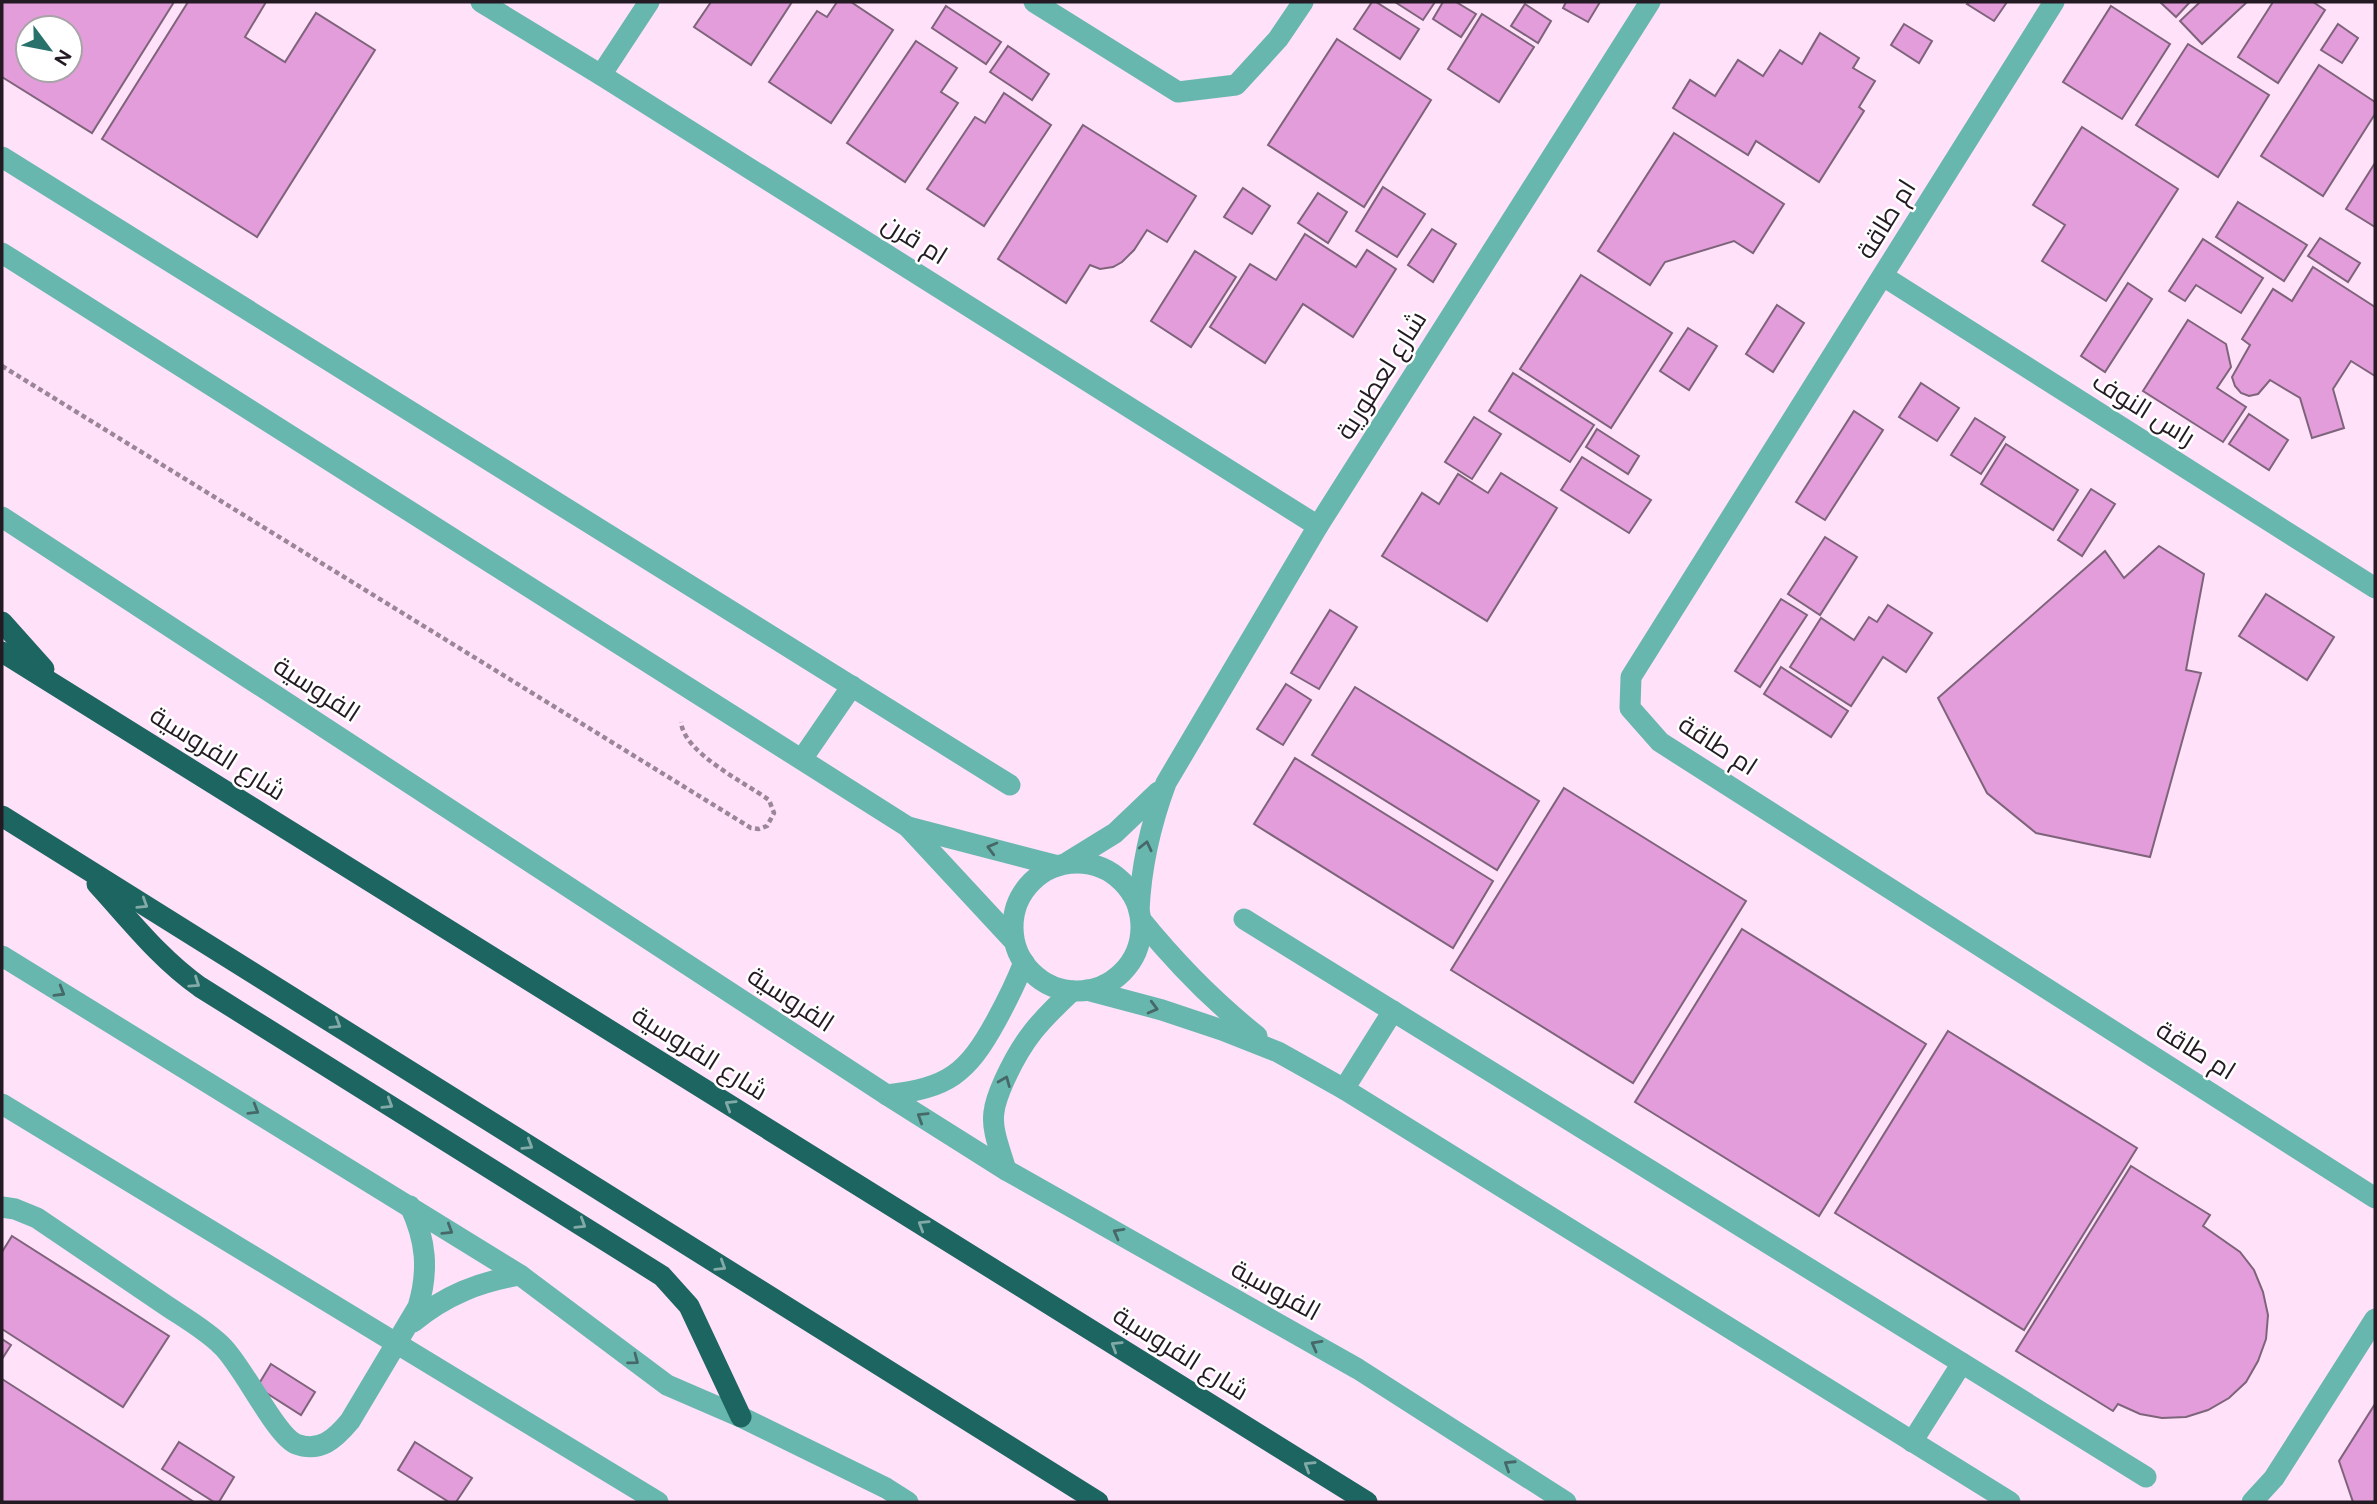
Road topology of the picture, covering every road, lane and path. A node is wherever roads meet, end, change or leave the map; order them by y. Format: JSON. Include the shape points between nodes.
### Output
{"nodes":[{"id":1,"x":481,"y":2,"type":"edge"},
{"id":2,"x":649,"y":2,"type":"edge"},
{"id":3,"x":1034,"y":2,"type":"edge"},
{"id":4,"x":1303,"y":2,"type":"edge"},
{"id":5,"x":1650,"y":2,"type":"edge"},
{"id":6,"x":2054,"y":2,"type":"edge"},
{"id":7,"x":601,"y":75,"type":"junction"},
{"id":8,"x":2,"y":157,"type":"edge"},
{"id":9,"x":2,"y":253,"type":"edge"},
{"id":10,"x":1883,"y":276,"type":"junction"},
{"id":11,"x":2,"y":366,"type":"edge"},
{"id":12,"x":2,"y":517,"type":"edge"},
{"id":13,"x":1318,"y":526,"type":"junction"},
{"id":14,"x":2375,"y":588,"type":"edge"},
{"id":15,"x":2,"y":622,"type":"edge"},
{"id":16,"x":2,"y":652,"type":"edge"},
{"id":17,"x":852,"y":686,"type":"junction"},
{"id":18,"x":60,"y":687,"type":"junction"},
{"id":19,"x":691,"y":689,"type":"junction"},
{"id":20,"x":802,"y":759,"type":"junction"},
{"id":21,"x":1166,"y":783,"type":"junction"},
{"id":22,"x":1010,"y":785,"type":"dead end"},
{"id":23,"x":2,"y":816,"type":"edge"},
{"id":24,"x":908,"y":827,"type":"junction"},
{"id":25,"x":80,"y":864,"type":"junction"},
{"id":26,"x":1061,"y":865,"type":"junction"},
{"id":27,"x":1140,"y":916,"type":"junction"},
{"id":28,"x":1244,"y":919,"type":"dead end"},
{"id":29,"x":1013,"y":939,"type":"junction"},
{"id":30,"x":2,"y":956,"type":"edge"},
{"id":31,"x":1024,"y":962,"type":"junction"},
{"id":32,"x":1080,"y":990,"type":"junction"},
{"id":33,"x":1393,"y":1011,"type":"junction"},
{"id":34,"x":1278,"y":1052,"type":"junction"},
{"id":35,"x":1345,"y":1089,"type":"junction"},
{"id":36,"x":887,"y":1095,"type":"junction"},
{"id":37,"x":2,"y":1104,"type":"edge"},
{"id":38,"x":1006,"y":1170,"type":"junction"},
{"id":39,"x":2375,"y":1198,"type":"edge"},
{"id":40,"x":410,"y":1206,"type":"junction"},
{"id":41,"x":2,"y":1207,"type":"edge"},
{"id":42,"x":520,"y":1275,"type":"junction"},
{"id":43,"x":2375,"y":1319,"type":"edge"},
{"id":44,"x":403,"y":1335,"type":"junction"},
{"id":45,"x":1962,"y":1363,"type":"junction"},
{"id":46,"x":741,"y":1417,"type":"junction"},
{"id":47,"x":1912,"y":1442,"type":"junction"},
{"id":48,"x":2146,"y":1477,"type":"dead end"},
{"id":49,"x":2274,"y":1478,"type":"junction"},
{"id":50,"x":886,"y":1495,"type":"edge"},
{"id":51,"x":658,"y":1502,"type":"edge"},
{"id":52,"x":908,"y":1502,"type":"edge"},
{"id":53,"x":1098,"y":1502,"type":"edge"},
{"id":54,"x":1367,"y":1502,"type":"edge"},
{"id":55,"x":1566,"y":1502,"type":"edge"},
{"id":56,"x":2010,"y":1502,"type":"edge"},
{"id":57,"x":2252,"y":1502,"type":"edge"},
{"id":58,"x":2267,"y":1502,"type":"edge"}],
"edges":[{"from":1,"to":7,"type":"street","name":"ام قرن"},
{"from":2,"to":7,"type":"street"},
{"from":3,"to":4,"type":"street","via":[[1178,92],[1236,85],[1278,40]]},
{"from":5,"to":13,"type":"street","name":"شارع لعطورية"},
{"from":6,"to":10,"type":"street","name":"ام طاقة"},
{"from":7,"to":13,"type":"street","name":"ام قرن"},
{"from":8,"to":17,"type":"street"},
{"from":9,"to":19,"type":"street"},
{"from":10,"to":14,"type":"street","name":"راس النوف"},
{"from":10,"to":39,"type":"street","name":"ام طاقة","via":[[1631,677],[1630,708],[1660,742]]},
{"from":11,"to":19,"type":"path","via":[[751,828],[767,826],[774,813],[769,800],[687,740],[680,713]]},
{"from":12,"to":36,"type":"street","name":"الفروسية"},
{"from":13,"to":21,"type":"street","name":"شارع لعطورية"},
{"from":15,"to":18,"type":"highway"},
{"from":16,"to":18,"type":"highway","name":"شارع الفروسية"},
{"from":17,"to":20,"type":"street"},
{"from":17,"to":22,"type":"street"},
{"from":54,"to":18,"type":"highway","name":"شارع الفروسية","one_way":true},
{"from":19,"to":20,"type":"street"},
{"from":20,"to":24,"type":"street"},
{"from":21,"to":26,"type":"street","name":"شارع لعطورية","via":[[1115,833]]},
{"from":27,"to":21,"type":"street","name":"شارع لعطورية","one_way":true,"via":[[1144,853]]},
{"from":23,"to":25,"type":"highway"},
{"from":26,"to":24,"type":"street","one_way":true},
{"from":24,"to":29,"type":"street"},
{"from":25,"to":46,"type":"highway","one_way":true,"via":[[179,972],[662,1276],[689,1306]]},
{"from":25,"to":53,"type":"highway","one_way":true},
{"from":26,"to":27,"type":"street","via":[[1091,863],[1110,871],[1125,884]]},
{"from":26,"to":29,"type":"street","via":[[1034,878],[1021,894],[1014,913]]},
{"from":27,"to":32,"type":"street","via":[[1140,941],[1133,960],[1102,986]]},
{"from":27,"to":34,"type":"street","via":[[1195,981]]},
{"from":28,"to":33,"type":"street"},
{"from":29,"to":31,"type":"street"},
{"from":30,"to":40,"type":"street","one_way":true},
{"from":31,"to":32,"type":"street","via":[[1044,983]]},
{"from":31,"to":36,"type":"street","via":[[1016,985],[966,1067],[918,1092]]},
{"from":32,"to":34,"type":"street","one_way":true,"via":[[1162,1010]]},
{"from":38,"to":32,"type":"street","one_way":true,"via":[[993,1112],[1002,1086],[1017,1052],[1041,1021]]},
{"from":33,"to":35,"type":"street"},
{"from":33,"to":45,"type":"street"},
{"from":34,"to":35,"type":"street"},
{"from":35,"to":47,"type":"street"},
{"from":38,"to":36,"type":"street","name":"الفروسية","one_way":true},
{"from":37,"to":44,"type":"street"},
{"from":55,"to":38,"type":"street","name":"الفروسية","one_way":true,"via":[[1358,1369]]},
{"from":40,"to":42,"type":"street","one_way":true},
{"from":40,"to":44,"type":"street","via":[[419,1225],[426,1266],[418,1307]]},
{"from":41,"to":44,"type":"street","via":[[37,1218],[222,1346],[293,1443],[323,1446],[338,1436]]},
{"from":42,"to":44,"type":"street","via":[[460,1291],[433,1306]]},
{"from":42,"to":46,"type":"street","one_way":true,"via":[[667,1385]]},
{"from":43,"to":49,"type":"street"},
{"from":44,"to":51,"type":"street"},
{"from":45,"to":47,"type":"street"},
{"from":45,"to":48,"type":"street"},
{"from":46,"to":50,"type":"street"},
{"from":47,"to":56,"type":"street"},
{"from":49,"to":57,"type":"street"},
{"from":49,"to":58,"type":"street"},
{"from":50,"to":52,"type":"street"}]}
